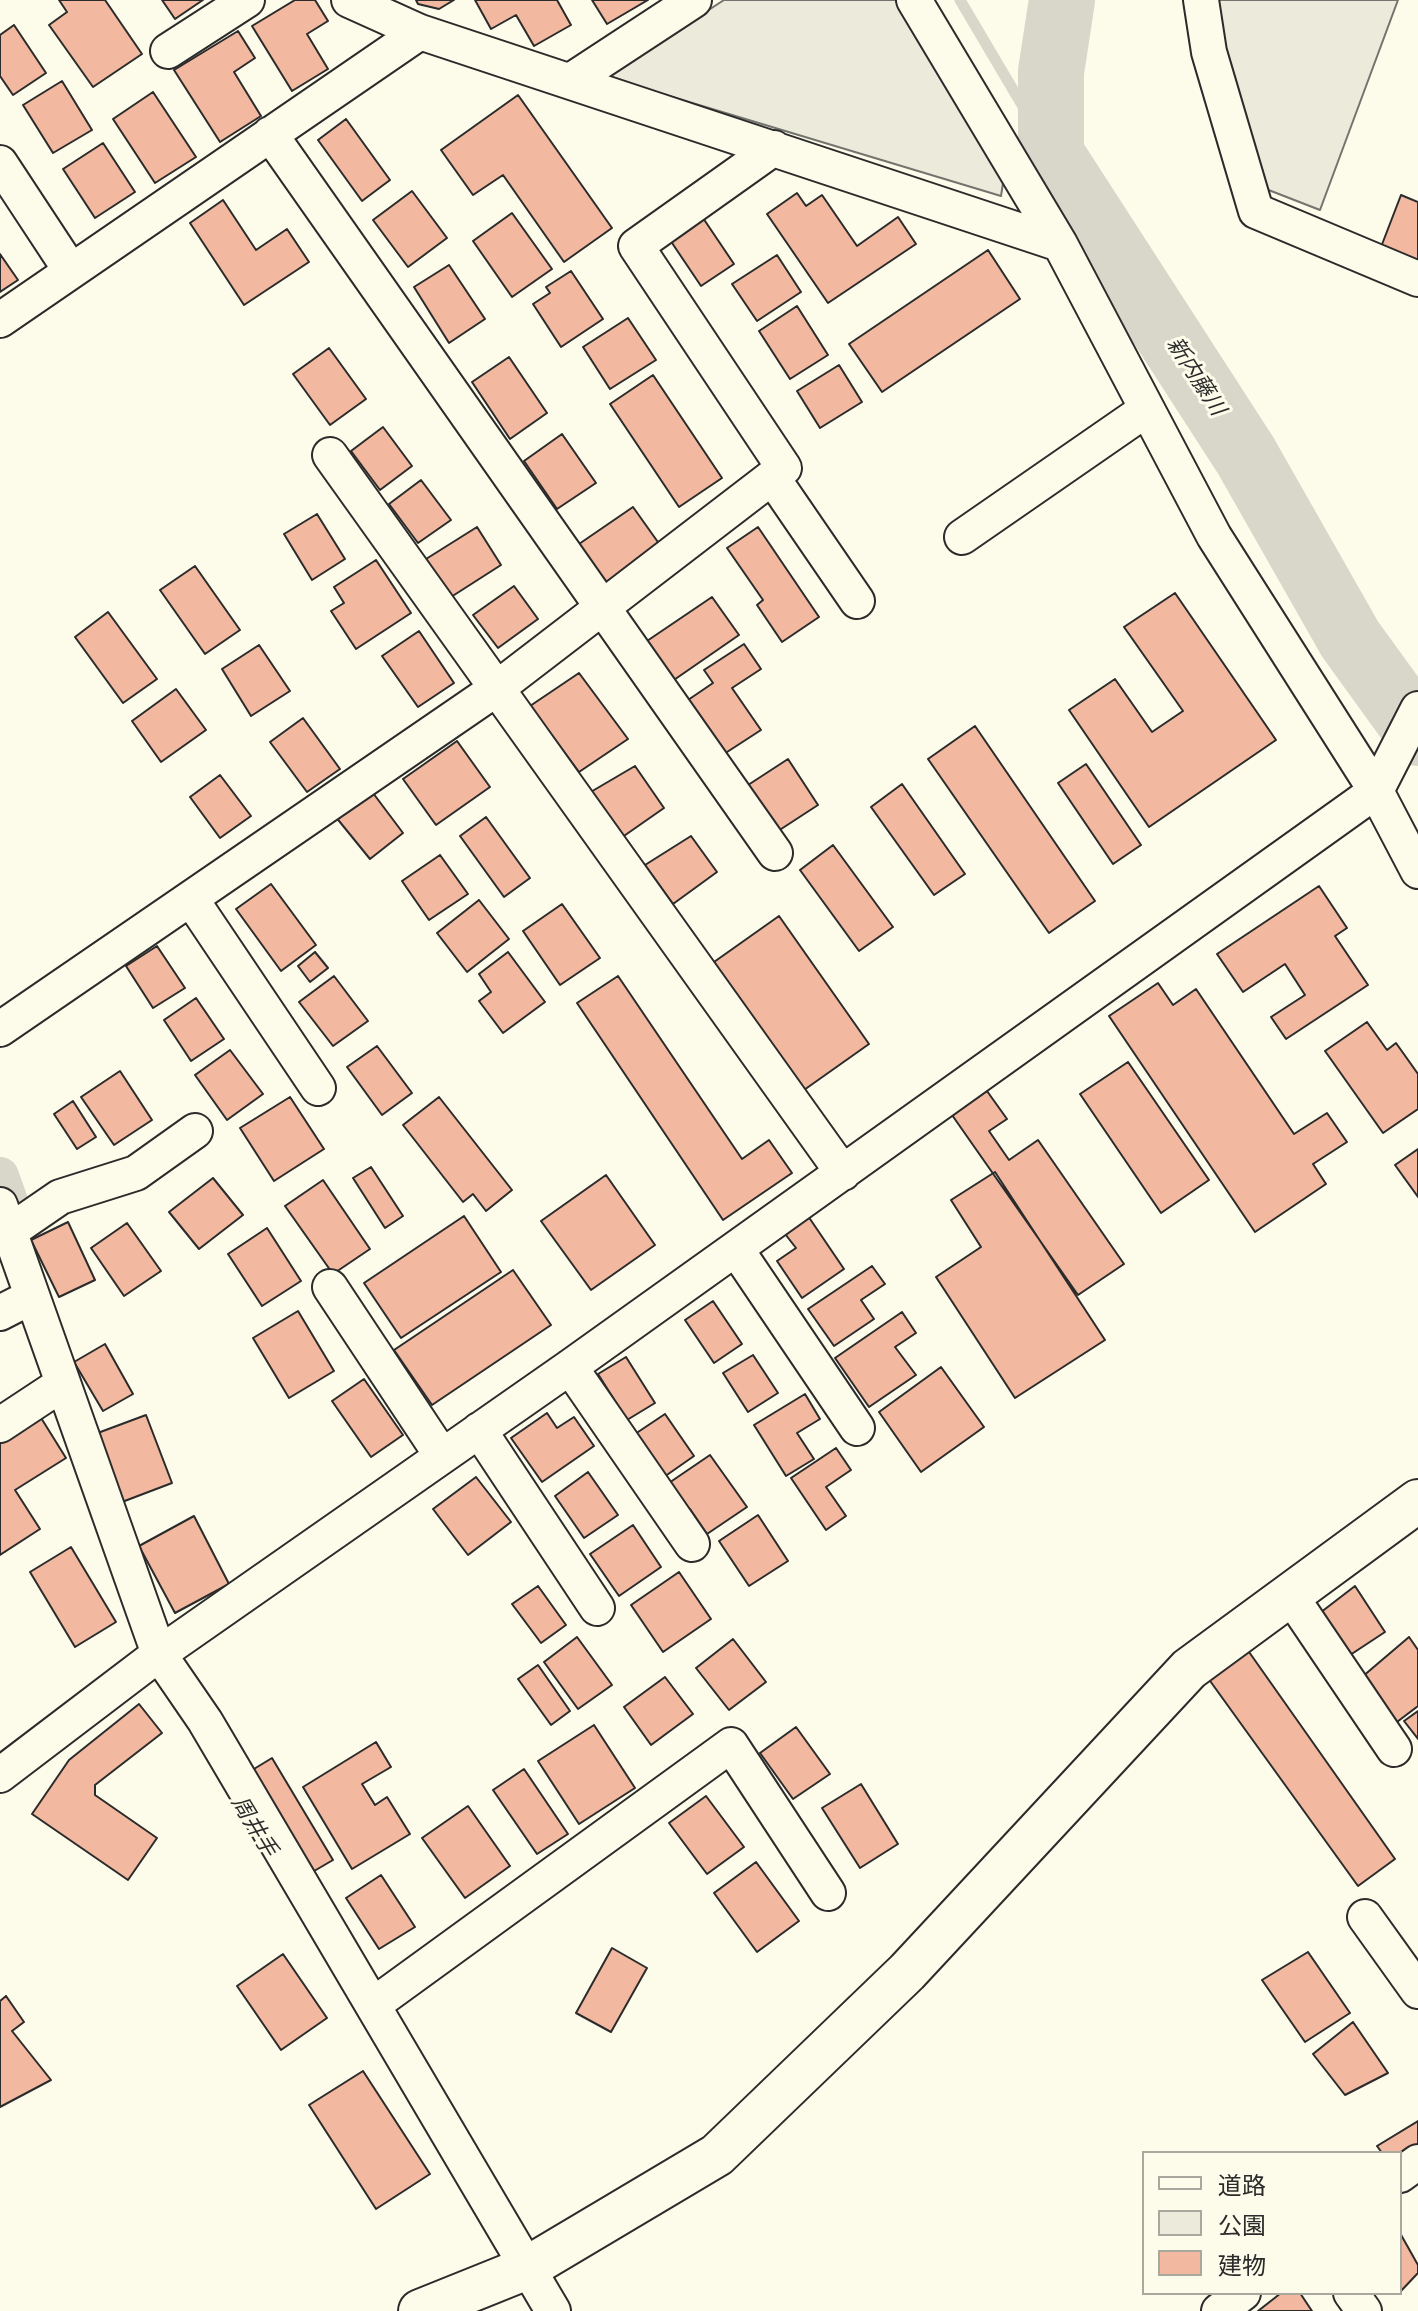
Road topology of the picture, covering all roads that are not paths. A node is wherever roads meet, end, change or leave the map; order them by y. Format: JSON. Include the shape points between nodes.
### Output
{"nodes":[{"id":1,"x":247,"y":0,"type":"edge"},
{"id":2,"x":349,"y":0,"type":"edge"},
{"id":3,"x":694,"y":0,"type":"edge"},
{"id":4,"x":914,"y":0,"type":"edge"},
{"id":5,"x":1201,"y":0,"type":"edge"},
{"id":6,"x":420,"y":32,"type":"junction"},
{"id":7,"x":168,"y":51,"type":"dead end"},
{"id":8,"x":572,"y":80,"type":"junction"},
{"id":9,"x":270,"y":134,"type":"junction"},
{"id":10,"x":774,"y":148,"type":"junction"},
{"id":11,"x":0,"y":163,"type":"edge"},
{"id":12,"x":1060,"y":244,"type":"junction"},
{"id":13,"x":71,"y":271,"type":"junction"},
{"id":14,"x":1418,"y":279,"type":"edge"},
{"id":15,"x":0,"y":320,"type":"edge"},
{"id":16,"x":1147,"y":409,"type":"junction"},
{"id":17,"x":330,"y":455,"type":"dead end"},
{"id":18,"x":772,"y":477,"type":"junction"},
{"id":19,"x":962,"y":537,"type":"dead end"},
{"id":20,"x":857,"y":601,"type":"dead end"},
{"id":21,"x":603,"y":607,"type":"junction"},
{"id":22,"x":496,"y":689,"type":"junction"},
{"id":23,"x":1418,"y":709,"type":"edge"},
{"id":24,"x":1376,"y":791,"type":"junction"},
{"id":25,"x":775,"y":853,"type":"dead end"},
{"id":26,"x":1418,"y":871,"type":"edge"},
{"id":27,"x":191,"y":899,"type":"junction"},
{"id":28,"x":0,"y":1029,"type":"edge"},
{"id":29,"x":318,"y":1088,"type":"dead end"},
{"id":30,"x":195,"y":1131,"type":"dead end"},
{"id":31,"x":843,"y":1173,"type":"junction"},
{"id":32,"x":5,"y":1219,"type":"edge"},
{"id":33,"x":736,"y":1249,"type":"junction"},
{"id":34,"x":330,"y":1287,"type":"dead end"},
{"id":35,"x":31,"y":1297,"type":"junction"},
{"id":36,"x":0,"y":1313,"type":"edge"},
{"id":37,"x":570,"y":1367,"type":"junction"},
{"id":38,"x":62,"y":1384,"type":"junction"},
{"id":39,"x":0,"y":1425,"type":"edge"},
{"id":40,"x":857,"y":1428,"type":"dead end"},
{"id":41,"x":479,"y":1430,"type":"junction"},
{"id":42,"x":442,"y":1456,"type":"junction"},
{"id":43,"x":1418,"y":1501,"type":"edge"},
{"id":44,"x":692,"y":1544,"type":"dead end"},
{"id":45,"x":1290,"y":1595,"type":"junction"},
{"id":46,"x":597,"y":1608,"type":"dead end"},
{"id":47,"x":159,"y":1654,"type":"junction"},
{"id":48,"x":1394,"y":1749,"type":"dead end"},
{"id":49,"x":0,"y":1775,"type":"edge"},
{"id":50,"x":828,"y":1893,"type":"dead end"},
{"id":51,"x":1365,"y":1917,"type":"dead end"},
{"id":52,"x":1418,"y":1991,"type":"edge"},
{"id":53,"x":373,"y":2005,"type":"junction"},
{"id":54,"x":527,"y":2268,"type":"junction"},
{"id":55,"x":1240,"y":2295,"type":"edge"},
{"id":56,"x":420,"y":2311,"type":"edge"},
{"id":57,"x":553,"y":2311,"type":"edge"},
{"id":58,"x":1219,"y":2311,"type":"edge"}],
"edges":[{"from":1,"to":7,"type":"street"},
{"from":2,"to":6,"type":"street"},
{"from":3,"to":8,"type":"street"},
{"from":4,"to":12,"type":"street"},
{"from":5,"to":14,"type":"street","via":[[1209,52],[1256,211]]},
{"from":6,"to":8,"type":"street"},
{"from":6,"to":9,"type":"street"},
{"from":8,"to":10,"type":"street"},
{"from":9,"to":13,"type":"street"},
{"from":9,"to":21,"type":"street"},
{"from":10,"to":12,"type":"street"},
{"from":10,"to":18,"type":"street","via":[[636,246],[784,468]]},
{"from":11,"to":13,"type":"street"},
{"from":12,"to":16,"type":"street"},
{"from":13,"to":15,"type":"street"},
{"from":16,"to":19,"type":"street"},
{"from":16,"to":24,"type":"street","via":[[1214,536]]},
{"from":17,"to":22,"type":"street"},
{"from":18,"to":20,"type":"street"},
{"from":18,"to":21,"type":"street"},
{"from":21,"to":22,"type":"street"},
{"from":21,"to":25,"type":"street"},
{"from":22,"to":27,"type":"street"},
{"from":22,"to":31,"type":"street"},
{"from":23,"to":24,"type":"street"},
{"from":24,"to":26,"type":"street"},
{"from":24,"to":31,"type":"street"},
{"from":27,"to":28,"type":"street"},
{"from":27,"to":29,"type":"street"},
{"from":30,"to":32,"type":"street","via":[[136,1173]]},
{"from":31,"to":33,"type":"street"},
{"from":32,"to":35,"type":"street"},
{"from":33,"to":37,"type":"street"},
{"from":33,"to":40,"type":"street"},
{"from":34,"to":42,"type":"street"},
{"from":35,"to":36,"type":"street"},
{"from":35,"to":38,"type":"street"},
{"from":37,"to":41,"type":"street"},
{"from":37,"to":44,"type":"street"},
{"from":38,"to":39,"type":"street"},
{"from":38,"to":47,"type":"street"},
{"from":41,"to":42,"type":"street"},
{"from":41,"to":46,"type":"street"},
{"from":42,"to":47,"type":"street"},
{"from":43,"to":45,"type":"street"},
{"from":45,"to":48,"type":"street"},
{"from":45,"to":54,"type":"street","via":[[1189,1669],[907,1972],[717,2155]]},
{"from":47,"to":49,"type":"street"},
{"from":47,"to":53,"type":"street","via":[[205,1721]]},
{"from":50,"to":53,"type":"street","via":[[731,1745]]},
{"from":51,"to":52,"type":"street"},
{"from":53,"to":54,"type":"street"},
{"from":54,"to":56,"type":"street"},
{"from":54,"to":57,"type":"street"},
{"from":55,"to":58,"type":"street"}]}
